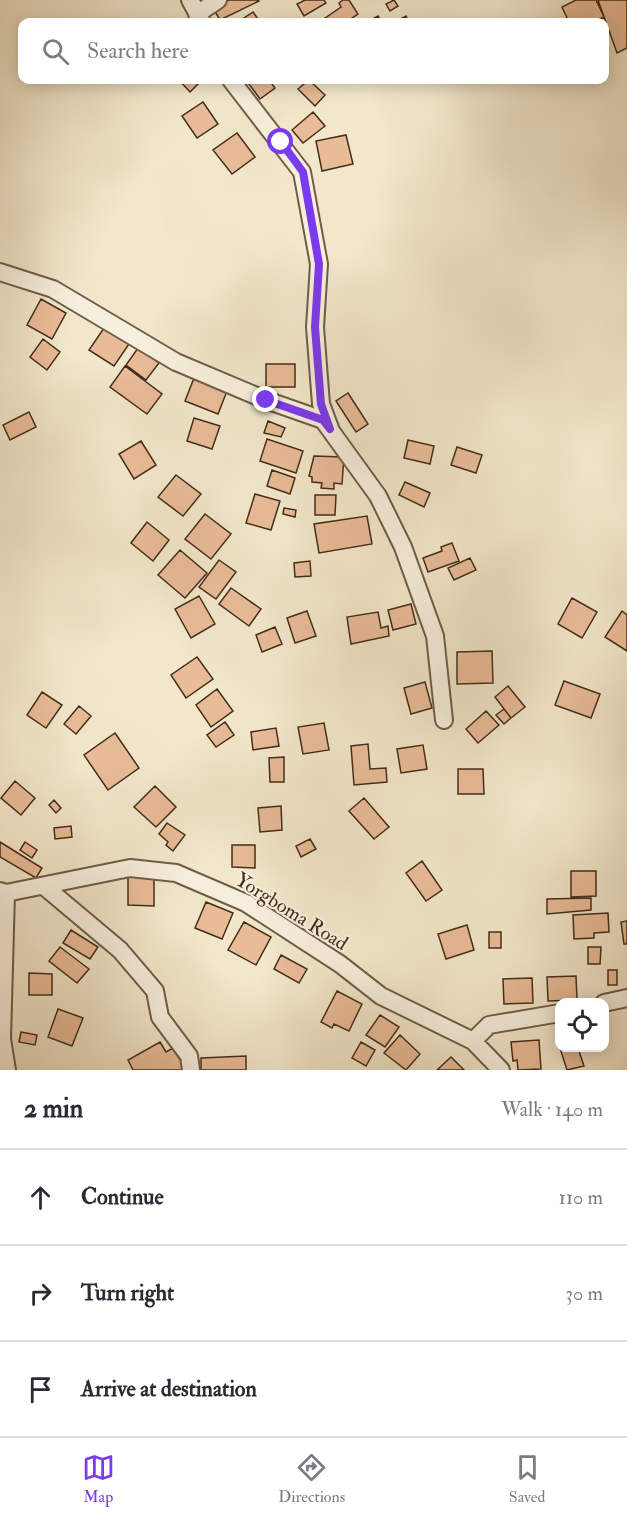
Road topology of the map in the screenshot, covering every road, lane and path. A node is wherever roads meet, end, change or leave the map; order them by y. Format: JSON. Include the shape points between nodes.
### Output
{"nodes":[{"id":1,"x":218,"y":0,"type":"edge"},
{"id":2,"x":196,"y":12,"type":"edge"},
{"id":3,"x":234,"y":84,"type":"edge"},
{"id":4,"x":0,"y":272,"type":"edge"},
{"id":5,"x":330,"y":429,"type":"junction"},
{"id":6,"x":444,"y":720,"type":"dead end"},
{"id":7,"x":45,"y":887,"type":"junction"},
{"id":8,"x":3,"y":892,"type":"edge"},
{"id":9,"x":627,"y":998,"type":"edge"},
{"id":10,"x":609,"y":1002,"type":"edge"},
{"id":11,"x":555,"y":1014,"type":"edge"},
{"id":12,"x":473,"y":1041,"type":"junction"},
{"id":13,"x":7,"y":1070,"type":"edge"},
{"id":14,"x":191,"y":1070,"type":"edge"},
{"id":15,"x":501,"y":1070,"type":"edge"}],
"edges":[{"from":1,"to":2,"type":"street"},
{"from":3,"to":5,"type":"street","via":[[303,172],[319,264],[315,327],[321,404]]},
{"from":4,"to":5,"type":"street","via":[[54,290],[176,362],[323,420]]},
{"from":5,"to":6,"type":"street","via":[[378,496],[404,547],[435,636]]},
{"from":7,"to":8,"type":"street","name":"Yorgboma Road"},
{"from":7,"to":12,"type":"street","name":"Yorgboma Road","via":[[130,868],[176,873],[246,903],[340,964],[381,996]]},
{"from":7,"to":14,"type":"street","via":[[120,950],[155,991],[160,1017],[189,1056]]},
{"from":8,"to":13,"type":"street","via":[[2,1039]]},
{"from":9,"to":10,"type":"street"},
{"from":11,"to":12,"type":"street","via":[[489,1025]]},
{"from":12,"to":15,"type":"street","name":"Yorgboma Road"}]}
